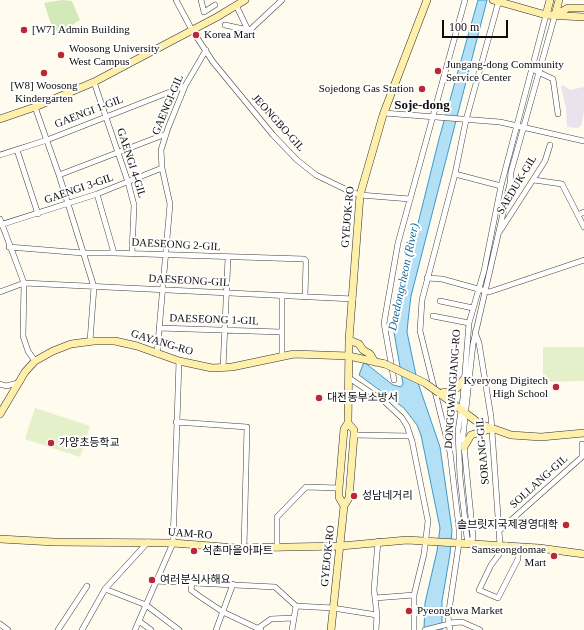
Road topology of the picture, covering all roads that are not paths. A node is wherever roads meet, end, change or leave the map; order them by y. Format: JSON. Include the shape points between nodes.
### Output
{"nodes":[{"id":1,"x":176,"y":0,"type":"edge"},
{"id":2,"x":201,"y":0,"type":"edge"},
{"id":3,"x":245,"y":0,"type":"edge"},
{"id":4,"x":282,"y":0,"type":"edge"},
{"id":5,"x":427,"y":0,"type":"edge"},
{"id":6,"x":465,"y":0,"type":"edge"},
{"id":7,"x":550,"y":0,"type":"edge"},
{"id":8,"x":559,"y":0,"type":"edge"},
{"id":9,"x":496,"y":1,"type":"edge"},
{"id":10,"x":215,"y":5,"type":"dead end"},
{"id":11,"x":236,"y":5,"type":"junction"},
{"id":12,"x":584,"y":8,"type":"edge"},
{"id":13,"x":546,"y":15,"type":"junction"},
{"id":14,"x":555,"y":15,"type":"junction"},
{"id":15,"x":584,"y":17,"type":"edge"},
{"id":16,"x":225,"y":25,"type":"dead end"},
{"id":17,"x":192,"y":30,"type":"junction"},
{"id":18,"x":248,"y":30,"type":"junction"},
{"id":19,"x":206,"y":50,"type":"junction"},
{"id":20,"x":532,"y":69,"type":"junction"},
{"id":21,"x":538,"y":71,"type":"junction"},
{"id":22,"x":94,"y":82,"type":"junction"},
{"id":23,"x":185,"y":86,"type":"junction"},
{"id":24,"x":35,"y":107,"type":"junction"},
{"id":25,"x":384,"y":113,"type":"junction"},
{"id":26,"x":558,"y":114,"type":"dead end"},
{"id":27,"x":106,"y":117,"type":"junction"},
{"id":28,"x":435,"y":117,"type":"junction"},
{"id":29,"x":0,"y":119,"type":"edge"},
{"id":30,"x":465,"y":120,"type":"junction"},
{"id":31,"x":517,"y":126,"type":"junction"},
{"id":32,"x":524,"y":127,"type":"junction"},
{"id":33,"x":166,"y":134,"type":"junction"},
{"id":34,"x":47,"y":140,"type":"junction"},
{"id":35,"x":584,"y":142,"type":"edge"},
{"id":36,"x":550,"y":145,"type":"dead end"},
{"id":37,"x":17,"y":150,"type":"junction"},
{"id":38,"x":117,"y":152,"type":"junction"},
{"id":39,"x":0,"y":154,"type":"edge"},
{"id":40,"x":162,"y":168,"type":"junction"},
{"id":41,"x":59,"y":174,"type":"junction"},
{"id":42,"x":455,"y":174,"type":"junction"},
{"id":43,"x":534,"y":180,"type":"junction"},
{"id":44,"x":128,"y":182,"type":"junction"},
{"id":45,"x":501,"y":186,"type":"junction"},
{"id":46,"x":97,"y":194,"type":"junction"},
{"id":47,"x":360,"y":195,"type":"junction"},
{"id":48,"x":410,"y":199,"type":"junction"},
{"id":49,"x":67,"y":204,"type":"junction"},
{"id":50,"x":584,"y":212,"type":"edge"},
{"id":51,"x":38,"y":214,"type":"junction"},
{"id":52,"x":578,"y":215,"type":"junction"},
{"id":53,"x":1,"y":223,"type":"edge"},
{"id":54,"x":584,"y":227,"type":"edge"},
{"id":55,"x":498,"y":234,"type":"junction"},
{"id":56,"x":9,"y":247,"type":"junction"},
{"id":57,"x":114,"y":253,"type":"junction"},
{"id":58,"x":83,"y":254,"type":"junction"},
{"id":59,"x":132,"y":254,"type":"junction"},
{"id":60,"x":165,"y":256,"type":"junction"},
{"id":61,"x":228,"y":258,"type":"junction"},
{"id":62,"x":584,"y":260,"type":"edge"},
{"id":63,"x":428,"y":278,"type":"junction"},
{"id":64,"x":24,"y":283,"type":"junction"},
{"id":65,"x":94,"y":287,"type":"junction"},
{"id":66,"x":479,"y":289,"type":"junction"},
{"id":67,"x":162,"y":290,"type":"junction"},
{"id":68,"x":485,"y":291,"type":"junction"},
{"id":69,"x":0,"y":292,"type":"edge"},
{"id":70,"x":227,"y":293,"type":"junction"},
{"id":71,"x":282,"y":296,"type":"junction"},
{"id":72,"x":305,"y":296,"type":"junction"},
{"id":73,"x":353,"y":299,"type":"junction"},
{"id":74,"x":440,"y":301,"type":"dead end"},
{"id":75,"x":473,"y":308,"type":"junction"},
{"id":76,"x":433,"y":316,"type":"dead end"},
{"id":77,"x":469,"y":323,"type":"junction"},
{"id":78,"x":159,"y":328,"type":"junction"},
{"id":79,"x":225,"y":331,"type":"junction"},
{"id":80,"x":281,"y":332,"type":"junction"},
{"id":81,"x":475,"y":332,"type":"junction"},
{"id":82,"x":349,"y":340,"type":"junction"},
{"id":83,"x":90,"y":341,"type":"junction"},
{"id":84,"x":157,"y":354,"type":"junction"},
{"id":85,"x":282,"y":356,"type":"junction"},
{"id":86,"x":349,"y":356,"type":"junction"},
{"id":87,"x":35,"y":361,"type":"junction"},
{"id":88,"x":179,"y":361,"type":"junction"},
{"id":89,"x":375,"y":362,"type":"junction"},
{"id":90,"x":223,"y":368,"type":"junction"},
{"id":91,"x":349,"y":378,"type":"junction"},
{"id":92,"x":464,"y":379,"type":"junction"},
{"id":93,"x":394,"y":380,"type":"dead end"},
{"id":94,"x":18,"y":383,"type":"junction"},
{"id":95,"x":0,"y":384,"type":"edge"},
{"id":96,"x":439,"y":393,"type":"junction"},
{"id":97,"x":464,"y":413,"type":"junction"},
{"id":98,"x":0,"y":414,"type":"edge"},
{"id":99,"x":176,"y":422,"type":"junction"},
{"id":100,"x":348,"y":423,"type":"junction"},
{"id":101,"x":492,"y":429,"type":"junction"},
{"id":102,"x":584,"y":432,"type":"edge"},
{"id":103,"x":354,"y":435,"type":"junction"},
{"id":104,"x":410,"y":436,"type":"junction"},
{"id":105,"x":582,"y":444,"type":"dead end"},
{"id":106,"x":464,"y":447,"type":"junction"},
{"id":107,"x":339,"y":488,"type":"junction"},
{"id":108,"x":344,"y":506,"type":"junction"},
{"id":109,"x":500,"y":530,"type":"junction"},
{"id":110,"x":0,"y":539,"type":"edge"},
{"id":111,"x":378,"y":541,"type":"junction"},
{"id":112,"x":148,"y":542,"type":"junction"},
{"id":113,"x":426,"y":542,"type":"junction"},
{"id":114,"x":172,"y":543,"type":"junction"},
{"id":115,"x":459,"y":543,"type":"junction"},
{"id":116,"x":472,"y":544,"type":"junction"},
{"id":117,"x":503,"y":545,"type":"junction"},
{"id":118,"x":341,"y":546,"type":"junction"},
{"id":119,"x":518,"y":546,"type":"junction"},
{"id":120,"x":244,"y":548,"type":"junction"},
{"id":121,"x":277,"y":548,"type":"junction"},
{"id":122,"x":584,"y":554,"type":"edge"},
{"id":123,"x":155,"y":581,"type":"junction"},
{"id":124,"x":192,"y":582,"type":"junction"},
{"id":125,"x":233,"y":584,"type":"junction"},
{"id":126,"x":88,"y":586,"type":"dead end"},
{"id":127,"x":105,"y":589,"type":"junction"},
{"id":128,"x":414,"y":595,"type":"junction"},
{"id":129,"x":375,"y":598,"type":"junction"},
{"id":130,"x":146,"y":605,"type":"junction"},
{"id":131,"x":296,"y":606,"type":"junction"},
{"id":132,"x":333,"y":608,"type":"junction"},
{"id":133,"x":223,"y":612,"type":"junction"},
{"id":134,"x":377,"y":615,"type":"junction"},
{"id":135,"x":293,"y":618,"type":"junction"},
{"id":136,"x":139,"y":621,"type":"junction"},
{"id":137,"x":0,"y":624,"type":"edge"},
{"id":138,"x":448,"y":624,"type":"junction"},
{"id":139,"x":259,"y":629,"type":"edge"},
{"id":140,"x":8,"y":630,"type":"edge"},
{"id":141,"x":58,"y":630,"type":"edge"},
{"id":142,"x":82,"y":630,"type":"edge"},
{"id":143,"x":136,"y":630,"type":"edge"},
{"id":144,"x":150,"y":630,"type":"edge"},
{"id":145,"x":178,"y":630,"type":"edge"},
{"id":146,"x":216,"y":630,"type":"edge"},
{"id":147,"x":292,"y":630,"type":"edge"},
{"id":148,"x":331,"y":630,"type":"edge"},
{"id":149,"x":376,"y":630,"type":"edge"},
{"id":150,"x":414,"y":630,"type":"edge"},
{"id":151,"x":425,"y":630,"type":"edge"},
{"id":152,"x":450,"y":630,"type":"edge"},
{"id":153,"x":480,"y":630,"type":"edge"}],
"edges":[{"from":1,"to":17,"type":"street","name":"JEONGBO-GIL"},
{"from":2,"to":10,"type":"street","via":[[204,12]]},
{"from":3,"to":11,"type":"main road"},
{"from":4,"to":18,"type":"street"},
{"from":5,"to":25,"type":"main road","name":"GYEJOK-RO"},
{"from":6,"to":28,"type":"street"},
{"from":7,"to":13,"type":"main road","name":"DONGGWANGJANG-RO"},
{"from":8,"to":14,"type":"main road","name":"DONGGWANGJANG-RO"},
{"from":9,"to":13,"type":"main road"},
{"from":9,"to":30,"type":"street"},
{"from":11,"to":17,"type":"main road"},
{"from":11,"to":18,"type":"street"},
{"from":12,"to":14,"type":"main road","via":[[568,8]]},
{"from":13,"to":14,"type":"main road"},
{"from":13,"to":20,"type":"street","name":"DONGGWANGJANG-RO"},
{"from":14,"to":15,"type":"main road"},
{"from":14,"to":21,"type":"street","name":"DONGGWANGJANG-RO"},
{"from":16,"to":18,"type":"street"},
{"from":17,"to":19,"type":"street","name":"JEONGBO-GIL"},
{"from":17,"to":22,"type":"main road"},
{"from":19,"to":23,"type":"street","name":"GAENGI-GIL"},
{"from":19,"to":47,"type":"street","name":"JEONGBO-GIL","via":[[213,62],[291,155],[316,175]]},
{"from":20,"to":21,"type":"street"},
{"from":20,"to":31,"type":"street","name":"DONGGWANGJANG-RO"},
{"from":21,"to":26,"type":"street","via":[[553,79]]},
{"from":21,"to":32,"type":"street","name":"DONGGWANGJANG-RO"},
{"from":22,"to":24,"type":"main road"},
{"from":22,"to":27,"type":"street","name":"GAENGI 4-GIL"},
{"from":23,"to":27,"type":"street","name":"GAENGI 1-GIL"},
{"from":23,"to":33,"type":"street","name":"GAENGI-GIL"},
{"from":24,"to":29,"type":"main road"},
{"from":24,"to":34,"type":"street"},
{"from":25,"to":28,"type":"street"},
{"from":25,"to":47,"type":"main road","name":"GYEJOK-RO"},
{"from":27,"to":34,"type":"street","name":"GAENGI 1-GIL"},
{"from":27,"to":38,"type":"street","name":"GAENGI 4-GIL"},
{"from":28,"to":30,"type":"street"},
{"from":28,"to":48,"type":"street"},
{"from":30,"to":31,"type":"street","via":[[500,122]]},
{"from":30,"to":42,"type":"street"},
{"from":31,"to":32,"type":"street"},
{"from":31,"to":45,"type":"street","name":"DONGGWANGJANG-RO"},
{"from":32,"to":35,"type":"street"},
{"from":32,"to":55,"type":"street","name":"DONGGWANGJANG-RO","via":[[511,172]]},
{"from":33,"to":38,"type":"street"},
{"from":33,"to":40,"type":"street","name":"GAENGI-GIL","via":[[161,150]]},
{"from":34,"to":37,"type":"street","name":"GAENGI 1-GIL"},
{"from":34,"to":41,"type":"street"},
{"from":36,"to":43,"type":"street","name":"SAEDUK-GIL","via":[[545,161]]},
{"from":37,"to":39,"type":"street","name":"GAENGI 1-GIL"},
{"from":37,"to":51,"type":"street"},
{"from":38,"to":41,"type":"street"},
{"from":38,"to":44,"type":"street","name":"GAENGI 4-GIL"},
{"from":40,"to":44,"type":"street","name":"GAENGI 3-GIL"},
{"from":40,"to":60,"type":"street","name":"GAENGI-GIL","via":[[170,204]]},
{"from":41,"to":49,"type":"street"},
{"from":42,"to":45,"type":"street"},
{"from":42,"to":63,"type":"street"},
{"from":43,"to":52,"type":"street","via":[[562,184]]},
{"from":43,"to":55,"type":"street","name":"SAEDUK-GIL"},
{"from":44,"to":46,"type":"street","name":"GAENGI 3-GIL"},
{"from":44,"to":59,"type":"street","name":"GAENGI 4-GIL","via":[[134,205]]},
{"from":45,"to":66,"type":"street","name":"DONGGWANGJANG-RO"},
{"from":46,"to":49,"type":"street","name":"GAENGI 3-GIL"},
{"from":46,"to":57,"type":"street"},
{"from":47,"to":48,"type":"street","name":"JEONGBO-GIL"},
{"from":47,"to":73,"type":"main road","name":"GYEJOK-RO"},
{"from":48,"to":93,"type":"street","via":[[398,244],[384,322]]},
{"from":49,"to":51,"type":"street","name":"GAENGI 3-GIL"},
{"from":49,"to":58,"type":"street"},
{"from":50,"to":52,"type":"street"},
{"from":51,"to":53,"type":"street","name":"GAENGI 3-GIL"},
{"from":52,"to":54,"type":"street"},
{"from":53,"to":56,"type":"street"},
{"from":55,"to":68,"type":"street","name":"DONGGWANGJANG-RO"},
{"from":56,"to":58,"type":"street","name":"DAESEONG 2-GIL"},
{"from":56,"to":64,"type":"street"},
{"from":57,"to":58,"type":"street","name":"DAESEONG 2-GIL"},
{"from":57,"to":59,"type":"street","name":"DAESEONG 2-GIL"},
{"from":58,"to":65,"type":"street"},
{"from":59,"to":60,"type":"street","name":"DAESEONG 2-GIL"},
{"from":60,"to":61,"type":"street","name":"DAESEONG 2-GIL"},
{"from":60,"to":67,"type":"street","name":"GAENGI-GIL"},
{"from":61,"to":70,"type":"street"},
{"from":61,"to":72,"type":"street","name":"DAESEONG 2-GIL","via":[[305,260]]},
{"from":62,"to":68,"type":"street","via":[[489,292]]},
{"from":63,"to":66,"type":"street"},
{"from":63,"to":115,"type":"street","via":[[422,300],[420,331],[450,452]]},
{"from":64,"to":65,"type":"street","name":"DAESEONG-GIL"},
{"from":64,"to":69,"type":"street"},
{"from":64,"to":87,"type":"street","via":[[23,336]]},
{"from":65,"to":67,"type":"street","name":"DAESEONG-GIL"},
{"from":65,"to":83,"type":"street"},
{"from":66,"to":68,"type":"street"},
{"from":66,"to":75,"type":"street","name":"DONGGWANGJANG-RO"},
{"from":67,"to":70,"type":"street","name":"DAESEONG-GIL"},
{"from":67,"to":78,"type":"street","name":"DAESEONG 1-GIL"},
{"from":68,"to":81,"type":"street","name":"DONGGWANGJANG-RO"},
{"from":70,"to":71,"type":"street","name":"DAESEONG-GIL"},
{"from":70,"to":79,"type":"street"},
{"from":71,"to":72,"type":"street","name":"DAESEONG-GIL"},
{"from":71,"to":80,"type":"street"},
{"from":72,"to":73,"type":"street","name":"DAESEONG-GIL"},
{"from":73,"to":82,"type":"main road","name":"GYEJOK-RO"},
{"from":74,"to":75,"type":"street"},
{"from":75,"to":77,"type":"street","name":"DONGGWANGJANG-RO"},
{"from":76,"to":77,"type":"street"},
{"from":77,"to":92,"type":"street","name":"DONGGWANGJANG-RO"},
{"from":78,"to":79,"type":"street","name":"DAESEONG 1-GIL"},
{"from":78,"to":84,"type":"street"},
{"from":79,"to":80,"type":"street","name":"DAESEONG 1-GIL"},
{"from":79,"to":90,"type":"street"},
{"from":80,"to":85,"type":"street"},
{"from":81,"to":97,"type":"street","name":"DONGGWANGJANG-RO"},
{"from":81,"to":101,"type":"street","name":"SORANG-GIL","via":[[479,343]]},
{"from":82,"to":86,"type":"main road","name":"GYEJOK-RO"},
{"from":82,"to":89,"type":"main road","via":[[359,344]]},
{"from":83,"to":84,"type":"main road","name":"GAYANG-RO","via":[[115,341]]},
{"from":83,"to":87,"type":"main road","name":"GAYANG-RO","via":[[53,350]]},
{"from":84,"to":88,"type":"main road","name":"GAYANG-RO"},
{"from":85,"to":86,"type":"main road","name":"GAYANG-RO"},
{"from":85,"to":90,"type":"main road","name":"GAYANG-RO"},
{"from":86,"to":89,"type":"main road","name":"GAYANG-RO"},
{"from":86,"to":91,"type":"main road","name":"GYEJOK-RO"},
{"from":87,"to":94,"type":"main road","name":"GAYANG-RO"},
{"from":88,"to":90,"type":"main road","name":"GAYANG-RO"},
{"from":88,"to":99,"type":"street"},
{"from":89,"to":96,"type":"main road","name":"GAYANG-RO","bridge":true,"via":[[385,364]]},
{"from":91,"to":100,"type":"main road","name":"GYEJOK-RO"},
{"from":91,"to":104,"type":"street","via":[[385,402],[402,418]]},
{"from":92,"to":96,"type":"main road","via":[[457,388]]},
{"from":92,"to":97,"type":"street","name":"DONGGWANGJANG-RO"},
{"from":94,"to":95,"type":"street","via":[[6,386]]},
{"from":94,"to":98,"type":"main road","name":"GAYANG-RO"},
{"from":96,"to":97,"type":"main road","name":"GAYANG-RO"},
{"from":97,"to":101,"type":"main road","name":"GAYANG-RO"},
{"from":97,"to":106,"type":"street","name":"DONGGWANGJANG-RO"},
{"from":97,"to":116,"type":"street","name":"DONGGWANGJANG-RO","via":[[458,431],[460,477],[467,538]]},
{"from":99,"to":114,"type":"street"},
{"from":99,"to":120,"type":"street","via":[[247,427]]},
{"from":100,"to":103,"type":"main road","name":"GYEJOK-RO","via":[[354,430]]},
{"from":100,"to":107,"type":"main road","name":"GYEJOK-RO","via":[[344,429]]},
{"from":101,"to":102,"type":"main road","name":"GAYANG-RO","via":[[529,437]]},
{"from":101,"to":106,"type":"main road","via":[[471,435]]},
{"from":101,"to":109,"type":"street","name":"SORANG-GIL"},
{"from":103,"to":104,"type":"street"},
{"from":103,"to":108,"type":"main road","name":"GYEJOK-RO","via":[[349,498]]},
{"from":104,"to":113,"type":"street","via":[[428,521]]},
{"from":105,"to":109,"type":"street","name":"SOLLANG-GIL","via":[[582,457]]},
{"from":106,"to":116,"type":"street","name":"DONGGWANGJANG-RO"},
{"from":107,"to":108,"type":"main road","name":"GYEJOK-RO","via":[[339,497]]},
{"from":107,"to":121,"type":"street","via":[[306,487],[277,517]]},
{"from":108,"to":118,"type":"main road","name":"GYEJOK-RO"},
{"from":109,"to":117,"type":"street","name":"SORANG-GIL"},
{"from":110,"to":112,"type":"main road","name":"UAM-RO"},
{"from":111,"to":113,"type":"main road","name":"UAM-RO"},
{"from":111,"to":118,"type":"main road","name":"UAM-RO"},
{"from":111,"to":129,"type":"street"},
{"from":112,"to":114,"type":"main road","name":"UAM-RO"},
{"from":112,"to":127,"type":"street"},
{"from":113,"to":115,"type":"main road","name":"UAM-RO"},
{"from":113,"to":128,"type":"street"},
{"from":114,"to":120,"type":"main road","name":"UAM-RO"},
{"from":114,"to":123,"type":"street"},
{"from":115,"to":116,"type":"main road","name":"UAM-RO"},
{"from":115,"to":138,"type":"street","via":[[449,601]]},
{"from":116,"to":117,"type":"main road","name":"UAM-RO"},
{"from":117,"to":119,"type":"main road","name":"UAM-RO"},
{"from":117,"to":119,"type":"street","via":[[478,590],[498,598],[518,559]]},
{"from":118,"to":121,"type":"main road","name":"UAM-RO"},
{"from":118,"to":132,"type":"main road","name":"GYEJOK-RO"},
{"from":119,"to":122,"type":"main road","name":"UAM-RO"},
{"from":120,"to":121,"type":"main road","name":"UAM-RO"},
{"from":123,"to":124,"type":"street"},
{"from":123,"to":130,"type":"street"},
{"from":124,"to":125,"type":"street"},
{"from":124,"to":133,"type":"street","via":[[191,590]]},
{"from":125,"to":131,"type":"street","via":[[274,587]]},
{"from":125,"to":133,"type":"street"},
{"from":126,"to":141,"type":"street"},
{"from":127,"to":130,"type":"street"},
{"from":127,"to":142,"type":"street"},
{"from":128,"to":129,"type":"street"},
{"from":128,"to":150,"type":"street"},
{"from":129,"to":134,"type":"street"},
{"from":130,"to":136,"type":"street"},
{"from":130,"to":145,"type":"street"},
{"from":131,"to":132,"type":"street"},
{"from":131,"to":135,"type":"street"},
{"from":132,"to":134,"type":"street"},
{"from":132,"to":148,"type":"main road","name":"GYEJOK-RO"},
{"from":133,"to":139,"type":"street"},
{"from":133,"to":146,"type":"street"},
{"from":134,"to":149,"type":"street"},
{"from":135,"to":139,"type":"street","via":[[271,619]]},
{"from":135,"to":147,"type":"street"},
{"from":136,"to":143,"type":"street"},
{"from":136,"to":144,"type":"street"},
{"from":137,"to":140,"type":"street"},
{"from":138,"to":151,"type":"street"},
{"from":138,"to":152,"type":"street"},
{"from":138,"to":153,"type":"street","via":[[462,622]]}]}
